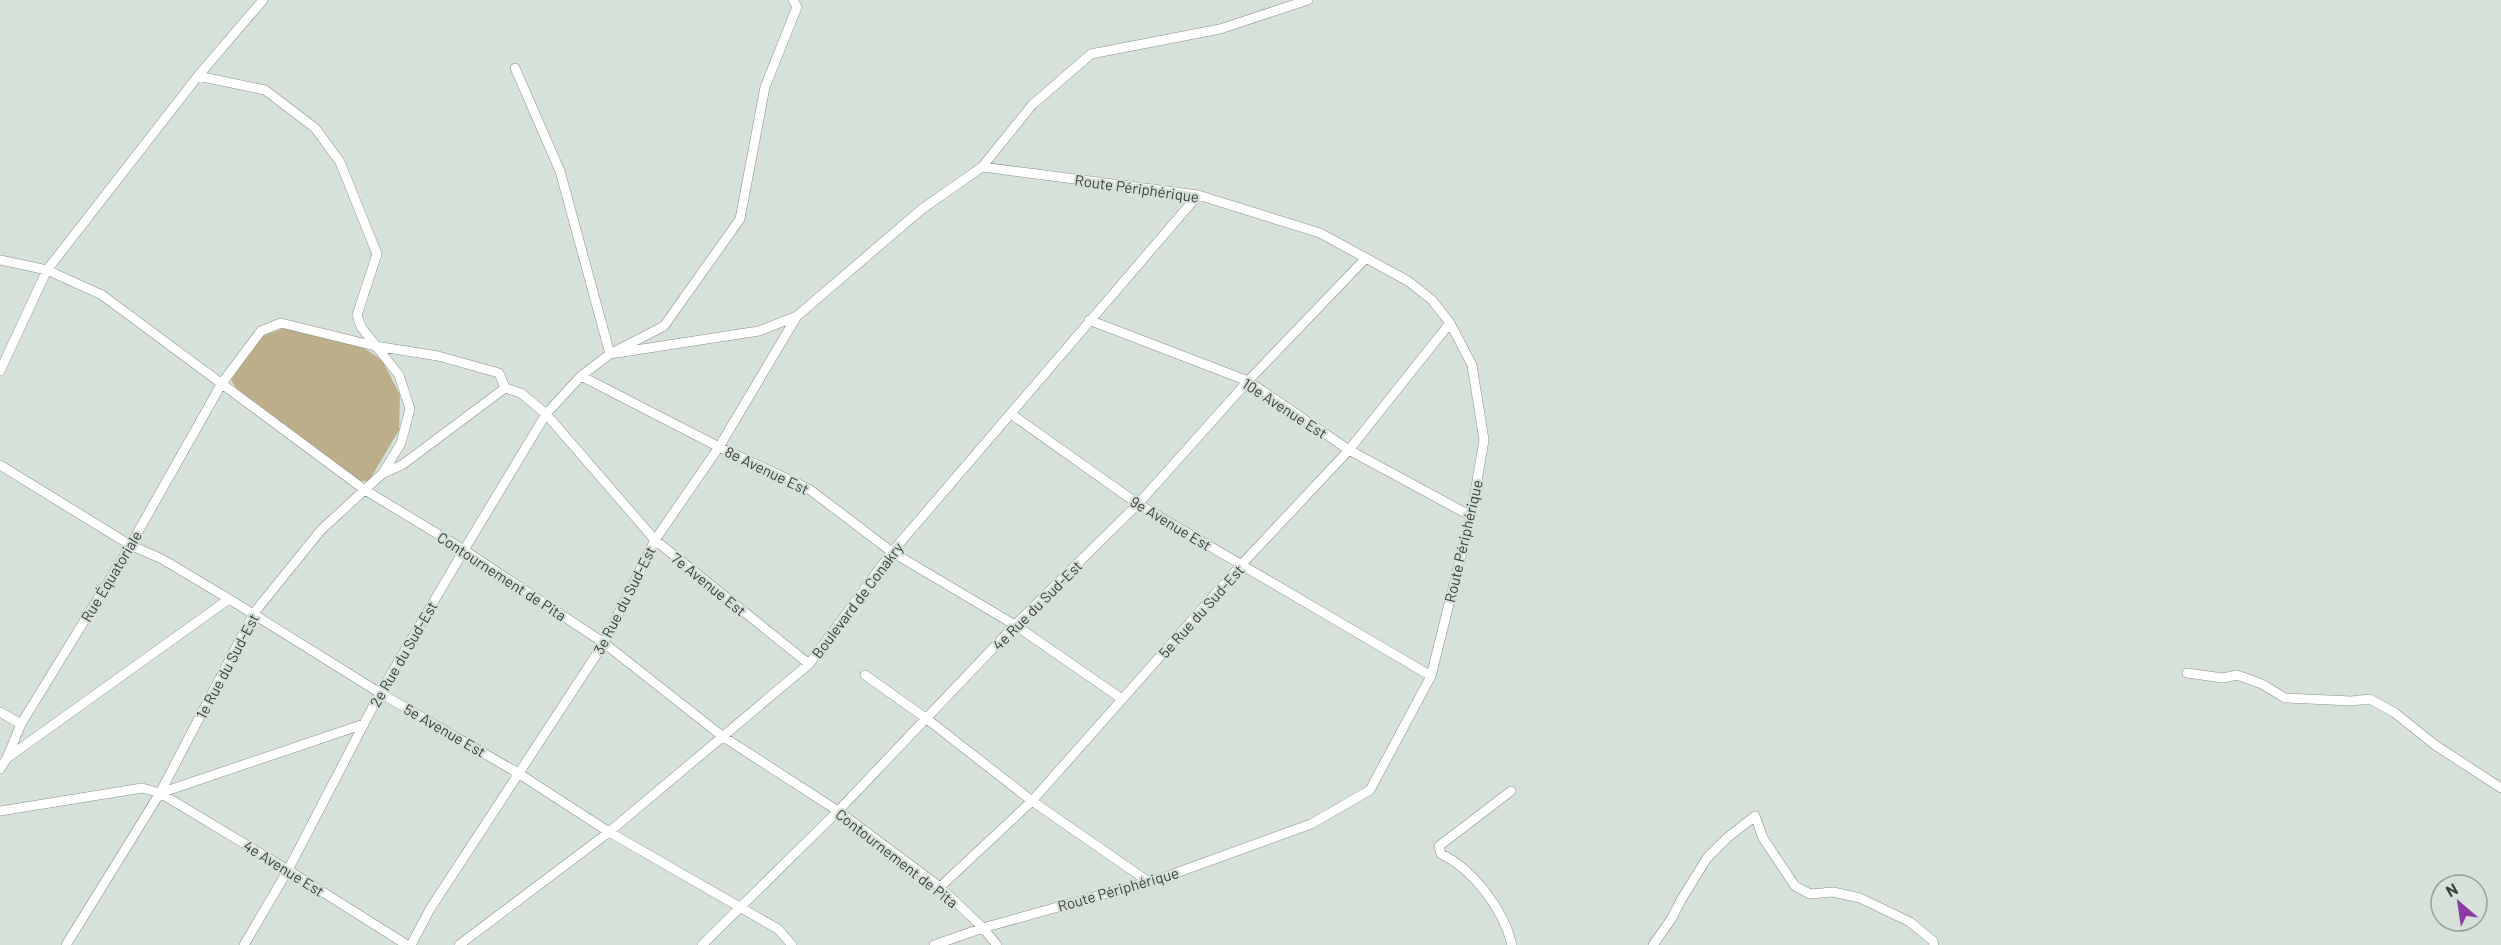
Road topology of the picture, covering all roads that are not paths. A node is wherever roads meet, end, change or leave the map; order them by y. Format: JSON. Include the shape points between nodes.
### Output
{"nodes":[{"id":1,"x":263,"y":0,"type":"edge"},
{"id":2,"x":793,"y":0,"type":"edge"},
{"id":3,"x":1308,"y":0,"type":"edge"},
{"id":4,"x":515,"y":68,"type":"dead end"},
{"id":5,"x":198,"y":76,"type":"junction"},
{"id":6,"x":982,"y":167,"type":"junction"},
{"id":7,"x":1198,"y":195,"type":"junction"},
{"id":8,"x":1366,"y":258,"type":"junction"},
{"id":9,"x":0,"y":260,"type":"edge"},
{"id":10,"x":47,"y":270,"type":"junction"},
{"id":11,"x":797,"y":316,"type":"junction"},
{"id":12,"x":1089,"y":320,"type":"junction"},
{"id":13,"x":1450,"y":324,"type":"junction"},
{"id":14,"x":375,"y":346,"type":"junction"},
{"id":15,"x":610,"y":354,"type":"junction"},
{"id":16,"x":0,"y":371,"type":"edge"},
{"id":17,"x":581,"y":376,"type":"junction"},
{"id":18,"x":1248,"y":381,"type":"junction"},
{"id":19,"x":222,"y":383,"type":"junction"},
{"id":20,"x":505,"y":388,"type":"junction"},
{"id":21,"x":546,"y":414,"type":"junction"},
{"id":22,"x":1011,"y":414,"type":"junction"},
{"id":23,"x":719,"y":447,"type":"junction"},
{"id":24,"x":1349,"y":450,"type":"junction"},
{"id":25,"x":0,"y":465,"type":"edge"},
{"id":26,"x":383,"y":473,"type":"junction"},
{"id":27,"x":365,"y":490,"type":"junction"},
{"id":28,"x":1138,"y":504,"type":"junction"},
{"id":29,"x":1471,"y":516,"type":"junction"},
{"id":30,"x":655,"y":540,"type":"junction"},
{"id":31,"x":130,"y":545,"type":"junction"},
{"id":32,"x":464,"y":550,"type":"junction"},
{"id":33,"x":892,"y":552,"type":"junction"},
{"id":34,"x":1241,"y":565,"type":"junction"},
{"id":35,"x":229,"y":598,"type":"junction"},
{"id":36,"x":254,"y":613,"type":"junction"},
{"id":37,"x":1015,"y":625,"type":"junction"},
{"id":38,"x":604,"y":643,"type":"junction"},
{"id":39,"x":809,"y":664,"type":"junction"},
{"id":40,"x":2187,"y":673,"type":"dead end"},
{"id":41,"x":866,"y":675,"type":"dead end"},
{"id":42,"x":1431,"y":676,"type":"junction"},
{"id":43,"x":380,"y":693,"type":"junction"},
{"id":44,"x":1122,"y":699,"type":"junction"},
{"id":45,"x":0,"y":712,"type":"edge"},
{"id":46,"x":927,"y":719,"type":"junction"},
{"id":47,"x":21,"y":724,"type":"junction"},
{"id":48,"x":364,"y":724,"type":"junction"},
{"id":49,"x":722,"y":736,"type":"junction"},
{"id":50,"x":7,"y":758,"type":"junction"},
{"id":51,"x":0,"y":769,"type":"edge"},
{"id":52,"x":518,"y":772,"type":"junction"},
{"id":53,"x":2501,"y":788,"type":"edge"},
{"id":54,"x":1511,"y":791,"type":"dead end"},
{"id":55,"x":160,"y":793,"type":"junction"},
{"id":56,"x":1032,"y":801,"type":"junction"},
{"id":57,"x":0,"y":811,"type":"edge"},
{"id":58,"x":838,"y":811,"type":"junction"},
{"id":59,"x":609,"y":832,"type":"junction"},
{"id":60,"x":288,"y":870,"type":"junction"},
{"id":61,"x":1149,"y":882,"type":"junction"},
{"id":62,"x":940,"y":887,"type":"junction"},
{"id":63,"x":739,"y":907,"type":"junction"},
{"id":64,"x":983,"y":928,"type":"junction"},
{"id":65,"x":66,"y":945,"type":"edge"},
{"id":66,"x":244,"y":945,"type":"edge"},
{"id":67,"x":409,"y":945,"type":"edge"},
{"id":68,"x":459,"y":945,"type":"edge"},
{"id":69,"x":702,"y":945,"type":"edge"},
{"id":70,"x":792,"y":945,"type":"edge"},
{"id":71,"x":934,"y":945,"type":"edge"},
{"id":72,"x":997,"y":945,"type":"edge"},
{"id":73,"x":1512,"y":945,"type":"edge"},
{"id":74,"x":1653,"y":945,"type":"edge"},
{"id":75,"x":1934,"y":945,"type":"edge"}],
"edges":[{"from":1,"to":5,"type":"street"},
{"from":2,"to":15,"type":"street","name":"2e Rue du Sud-Est","via":[[797,7],[765,87],[740,219],[664,326]]},
{"from":3,"to":6,"type":"street","via":[[1220,29],[1091,54],[1032,105]]},
{"from":4,"to":15,"type":"street","via":[[560,171]]},
{"from":5,"to":10,"type":"street"},
{"from":5,"to":14,"type":"street","name":"1e Rue du Sud-Est","via":[[265,90],[315,128],[340,162],[377,254],[357,315]]},
{"from":6,"to":7,"type":"street","name":"Route Périphérique"},
{"from":6,"to":11,"type":"street","via":[[922,209]]},
{"from":7,"to":8,"type":"street","name":"Route Périphérique","via":[[1320,233]]},
{"from":7,"to":12,"type":"street","name":"Boulevard de Conakry"},
{"from":8,"to":13,"type":"street","name":"Route Périphérique","via":[[1416,287]]},
{"from":8,"to":18,"type":"street","name":"4e Rue du Sud-Est"},
{"from":9,"to":10,"type":"street","name":"Contournement de Pita"},
{"from":10,"to":16,"type":"street"},
{"from":10,"to":19,"type":"street","name":"Contournement de Pita","via":[[102,296]]},
{"from":11,"to":15,"type":"street","via":[[759,331]]},
{"from":11,"to":23,"type":"street","name":"3e Rue du Sud-Est"},
{"from":12,"to":18,"type":"street","name":"10e Avenue Est"},
{"from":12,"to":22,"type":"street","name":"Boulevard de Conakry"},
{"from":13,"to":24,"type":"street","name":"5e Rue du Sud-Est"},
{"from":13,"to":29,"type":"street","name":"Route Périphérique","via":[[1472,365],[1484,440]]},
{"from":14,"to":19,"type":"street","name":"Rue Équatoriale","via":[[280,323],[261,331]]},
{"from":14,"to":20,"type":"street","name":"7e Avenue Est","via":[[438,356],[499,373]]},
{"from":14,"to":26,"type":"street","name":"1e Rue du Sud-Est","via":[[399,375],[410,409],[401,443]]},
{"from":15,"to":17,"type":"street","name":"2e Rue du Sud-Est"},
{"from":17,"to":21,"type":"street","name":"2e Rue du Sud-Est"},
{"from":17,"to":23,"type":"street","name":"8e Avenue Est"},
{"from":18,"to":24,"type":"street","name":"10e Avenue Est"},
{"from":18,"to":28,"type":"street","name":"4e Rue du Sud-Est"},
{"from":19,"to":27,"type":"street","name":"Contournement de Pita"},
{"from":19,"to":31,"type":"street","name":"Rue Équatoriale"},
{"from":20,"to":21,"type":"street","name":"7e Avenue Est","via":[[521,393]]},
{"from":20,"to":26,"type":"street","via":[[402,465]]},
{"from":21,"to":30,"type":"street","name":"7e Avenue Est"},
{"from":21,"to":32,"type":"street","name":"2e Rue du Sud-Est"},
{"from":22,"to":28,"type":"street","name":"9e Avenue Est"},
{"from":22,"to":33,"type":"street","name":"Boulevard de Conakry"},
{"from":23,"to":30,"type":"street","name":"3e Rue du Sud-Est"},
{"from":23,"to":33,"type":"street","name":"8e Avenue Est","via":[[810,489]]},
{"from":24,"to":29,"type":"street","name":"10e Avenue Est"},
{"from":24,"to":34,"type":"street","name":"5e Rue du Sud-Est"},
{"from":25,"to":31,"type":"street","name":"5e Avenue Est"},
{"from":26,"to":27,"type":"street","name":"1e Rue du Sud-Est"},
{"from":27,"to":32,"type":"street","name":"Contournement de Pita"},
{"from":27,"to":36,"type":"street","name":"1e Rue du Sud-Est","via":[[321,530]]},
{"from":28,"to":34,"type":"street","name":"9e Avenue Est"},
{"from":28,"to":37,"type":"street","name":"4e Rue du Sud-Est"},
{"from":29,"to":42,"type":"street","name":"Route Périphérique"},
{"from":30,"to":38,"type":"street","name":"3e Rue du Sud-Est"},
{"from":30,"to":39,"type":"street","name":"7e Avenue Est"},
{"from":31,"to":35,"type":"street","name":"5e Avenue Est"},
{"from":31,"to":47,"type":"street","name":"Rue Équatoriale"},
{"from":32,"to":38,"type":"street","name":"Contournement de Pita"},
{"from":32,"to":43,"type":"street","name":"2e Rue du Sud-Est"},
{"from":33,"to":37,"type":"street","name":"8e Avenue Est"},
{"from":33,"to":39,"type":"street","name":"Boulevard de Conakry"},
{"from":34,"to":42,"type":"street","name":"9e Avenue Est"},
{"from":34,"to":44,"type":"street","name":"5e Rue du Sud-Est"},
{"from":35,"to":36,"type":"street","name":"5e Avenue Est"},
{"from":35,"to":50,"type":"street"},
{"from":36,"to":43,"type":"street","name":"5e Avenue Est"},
{"from":36,"to":55,"type":"street","name":"1e Rue du Sud-Est"},
{"from":37,"to":44,"type":"street","name":"8e Avenue Est"},
{"from":37,"to":46,"type":"street","name":"4e Rue du Sud-Est"},
{"from":38,"to":49,"type":"street","name":"Contournement de Pita"},
{"from":38,"to":52,"type":"street","name":"3e Rue du Sud-Est"},
{"from":39,"to":49,"type":"street","name":"Boulevard de Conakry"},
{"from":40,"to":53,"type":"street","via":[[2223,678],[2237,675],[2285,698],[2370,699],[2396,713],[2435,745]]},
{"from":41,"to":46,"type":"street"},
{"from":42,"to":61,"type":"street","name":"Route Périphérique","via":[[1370,790],[1311,824]]},
{"from":43,"to":48,"type":"street","name":"2e Rue du Sud-Est"},
{"from":43,"to":52,"type":"street","name":"5e Avenue Est"},
{"from":44,"to":56,"type":"street","name":"5e Rue du Sud-Est"},
{"from":45,"to":47,"type":"street"},
{"from":46,"to":56,"type":"street"},
{"from":46,"to":58,"type":"street","name":"4e Rue du Sud-Est"},
{"from":47,"to":50,"type":"street","name":"Rue Équatoriale"},
{"from":48,"to":55,"type":"street"},
{"from":48,"to":60,"type":"street","name":"2e Rue du Sud-Est"},
{"from":49,"to":58,"type":"street","name":"Contournement de Pita"},
{"from":49,"to":59,"type":"street","name":"Boulevard de Conakry"},
{"from":50,"to":51,"type":"street","name":"Rue Équatoriale"},
{"from":52,"to":59,"type":"street","name":"5e Avenue Est"},
{"from":52,"to":67,"type":"street","name":"3e Rue du Sud-Est"},
{"from":54,"to":73,"type":"street","via":[[1439,846],[1441,854],[1459,866],[1491,902]]},
{"from":55,"to":57,"type":"street","via":[[142,788]]},
{"from":55,"to":60,"type":"street","name":"4e Avenue Est"},
{"from":55,"to":65,"type":"street","name":"1e Rue du Sud-Est"},
{"from":56,"to":61,"type":"street"},
{"from":56,"to":62,"type":"street","name":"5e Rue du Sud-Est"},
{"from":58,"to":62,"type":"street","name":"Contournement de Pita"},
{"from":58,"to":63,"type":"street","name":"4e Rue du Sud-Est"},
{"from":59,"to":63,"type":"street","name":"5e Avenue Est"},
{"from":59,"to":68,"type":"street","name":"Boulevard de Conakry"},
{"from":60,"to":66,"type":"street","name":"2e Rue du Sud-Est"},
{"from":60,"to":67,"type":"street","name":"4e Avenue Est"},
{"from":61,"to":64,"type":"street","name":"Route Périphérique"},
{"from":62,"to":64,"type":"street","name":"Contournement de Pita"},
{"from":63,"to":69,"type":"street","name":"4e Rue du Sud-Est"},
{"from":63,"to":70,"type":"street","name":"5e Avenue Est","via":[[778,928]]},
{"from":64,"to":71,"type":"street","name":"Route Périphérique"},
{"from":64,"to":72,"type":"street","name":"Contournement de Pita"},
{"from":74,"to":75,"type":"street","via":[[1707,858],[1755,816],[1763,838],[1795,886],[1810,894],[1833,892],[1860,898],[1910,922]]}]}
